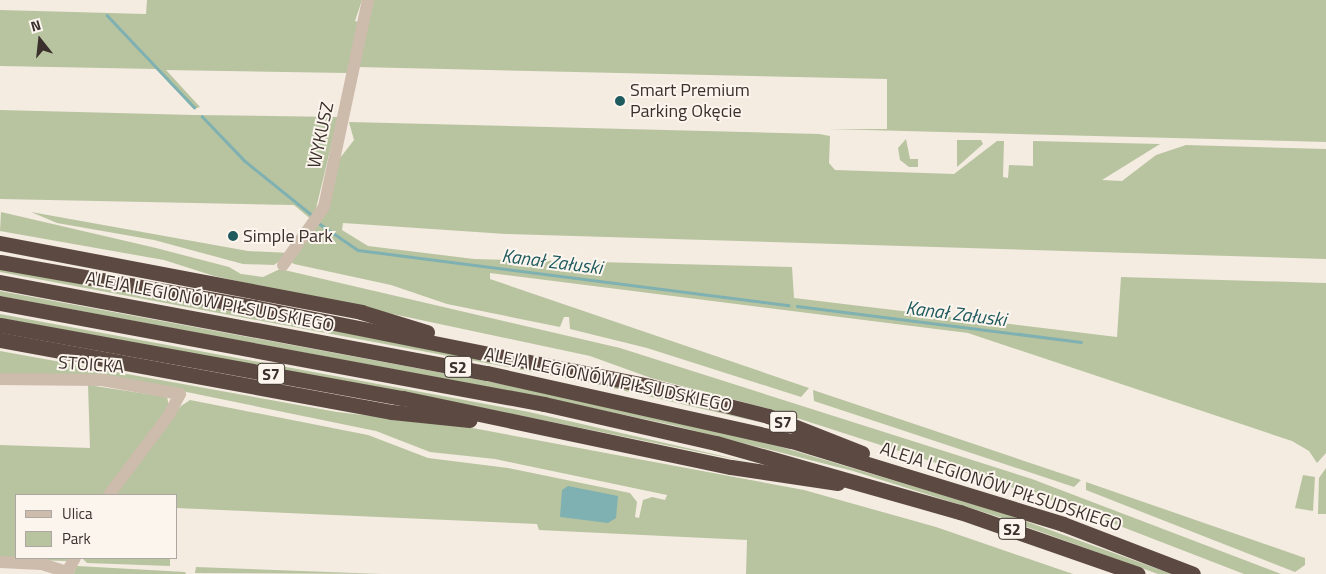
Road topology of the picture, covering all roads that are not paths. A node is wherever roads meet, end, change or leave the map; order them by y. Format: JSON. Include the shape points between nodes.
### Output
{"nodes":[{"id":1,"x":368,"y":0,"type":"edge"},
{"id":2,"x":0,"y":243,"type":"edge"},
{"id":3,"x":0,"y":262,"type":"edge"},
{"id":4,"x":284,"y":265,"type":"dead end"},
{"id":5,"x":0,"y":282,"type":"edge"},
{"id":6,"x":0,"y":303,"type":"edge"},
{"id":7,"x":0,"y":325,"type":"edge"},
{"id":8,"x":0,"y":340,"type":"edge"},
{"id":9,"x":475,"y":349,"type":"junction"},
{"id":10,"x":0,"y":379,"type":"edge"},
{"id":11,"x":541,"y":425,"type":"junction"},
{"id":12,"x":912,"y":475,"type":"junction"},
{"id":13,"x":885,"y":489,"type":"junction"},
{"id":14,"x":110,"y":494,"type":"edge"},
{"id":15,"x":74,"y":559,"type":"edge"},
{"id":16,"x":0,"y":562,"type":"edge"},
{"id":17,"x":66,"y":573,"type":"edge"},
{"id":18,"x":1138,"y":574,"type":"edge"},
{"id":19,"x":1193,"y":574,"type":"edge"}],
"edges":[{"from":1,"to":4,"type":"street","name":"WYKUSZ","via":[[324,207]]},
{"from":2,"to":9,"type":"highway","via":[[361,312]]},
{"from":3,"to":9,"type":"highway","number":"S7"},
{"from":5,"to":12,"type":"highway","name":"ALEJA LEGIONÓW PIŁSUDSKIEGO","number":"S2","via":[[654,407]]},
{"from":6,"to":13,"type":"highway","name":"ALEJA LEGIONÓW PIŁSUDSKIEGO","number":"S2","via":[[544,404],[716,443]]},
{"from":7,"to":11,"type":"highway","number":"S7"},
{"from":8,"to":11,"type":"highway","via":[[392,412]]},
{"from":9,"to":12,"type":"highway","number":"S7","via":[[737,407],[833,439]]},
{"from":10,"to":14,"type":"street","name":"STOICKA","via":[[102,380],[180,394],[169,416]]},
{"from":11,"to":13,"type":"highway","number":"S7","via":[[732,467]]},
{"from":12,"to":19,"type":"highway","name":"ALEJA LEGIONÓW PIŁSUDSKIEGO","number":"S2","via":[[1063,524]]},
{"from":13,"to":18,"type":"highway","name":"ALEJA LEGIONÓW PIŁSUDSKIEGO","number":"S2"},
{"from":15,"to":17,"type":"street"},
{"from":16,"to":17,"type":"street","via":[[42,564]]}]}
